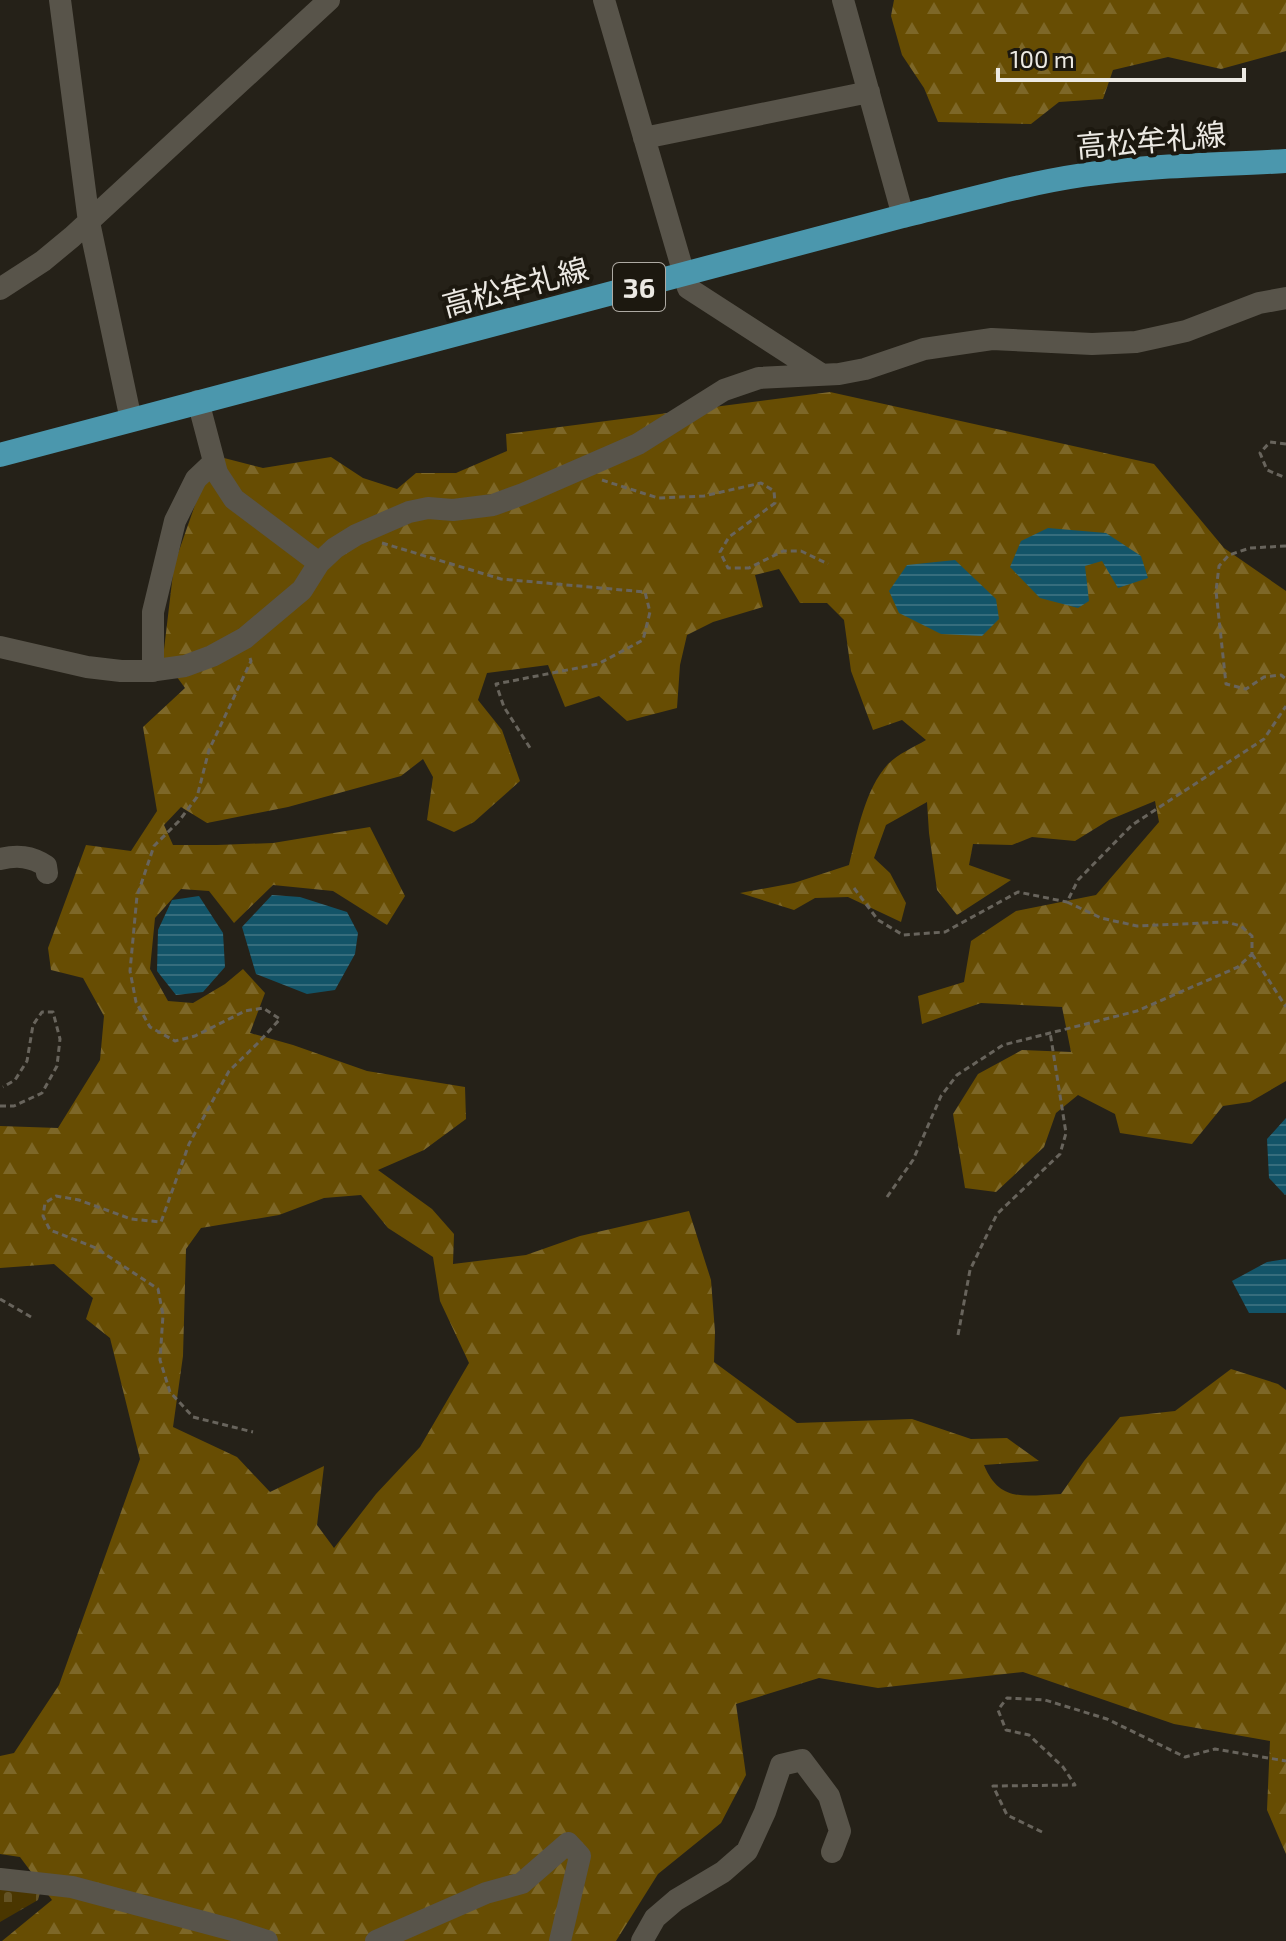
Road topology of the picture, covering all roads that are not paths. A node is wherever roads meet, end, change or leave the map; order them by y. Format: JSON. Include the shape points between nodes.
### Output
{"nodes":[{"id":1,"x":60,"y":0,"type":"edge"},
{"id":2,"x":329,"y":0,"type":"edge"},
{"id":3,"x":604,"y":0,"type":"edge"},
{"id":4,"x":843,"y":0,"type":"edge"},
{"id":5,"x":869,"y":92,"type":"junction"},
{"id":6,"x":644,"y":138,"type":"junction"},
{"id":7,"x":1286,"y":161,"type":"edge"},
{"id":8,"x":903,"y":216,"type":"junction"},
{"id":9,"x":89,"y":222,"type":"junction"},
{"id":10,"x":684,"y":275,"type":"junction"},
{"id":11,"x":0,"y":289,"type":"edge"},
{"id":12,"x":1286,"y":298,"type":"edge"},
{"id":13,"x":821,"y":374,"type":"junction"},
{"id":14,"x":198,"y":401,"type":"junction"},
{"id":15,"x":131,"y":420,"type":"junction"},
{"id":16,"x":0,"y":455,"type":"edge"},
{"id":17,"x":214,"y":462,"type":"junction"},
{"id":18,"x":319,"y":563,"type":"junction"},
{"id":19,"x":0,"y":647,"type":"edge"},
{"id":20,"x":153,"y":671,"type":"junction"},
{"id":21,"x":0,"y":859,"type":"edge"},
{"id":22,"x":47,"y":873,"type":"dead end"},
{"id":23,"x":832,"y":1852,"type":"dead end"},
{"id":24,"x":0,"y":1879,"type":"edge"},
{"id":25,"x":267,"y":1941,"type":"edge"},
{"id":26,"x":376,"y":1941,"type":"edge"},
{"id":27,"x":560,"y":1941,"type":"edge"},
{"id":28,"x":642,"y":1941,"type":"edge"}],
"edges":[{"from":1,"to":9,"type":"street"},
{"from":2,"to":9,"type":"street"},
{"from":3,"to":6,"type":"street"},
{"from":4,"to":5,"type":"street"},
{"from":5,"to":6,"type":"street"},
{"from":5,"to":8,"type":"street"},
{"from":6,"to":10,"type":"street"},
{"from":7,"to":8,"type":"main road","name":"高松牟礼線","number":"36","via":[[1083,175]]},
{"from":8,"to":10,"type":"main road","name":"高松牟礼線","number":"36"},
{"from":9,"to":11,"type":"street"},
{"from":9,"to":15,"type":"street"},
{"from":10,"to":13,"type":"street","via":[[688,288]]},
{"from":10,"to":14,"type":"main road","name":"高松牟礼線","number":"36"},
{"from":12,"to":13,"type":"street","via":[[1136,342],[992,339]]},
{"from":13,"to":18,"type":"street","via":[[759,378],[724,390],[638,444],[575,471],[493,505],[409,512],[356,535]]},
{"from":14,"to":15,"type":"main road","name":"高松牟礼線","number":"36"},
{"from":14,"to":17,"type":"street"},
{"from":15,"to":16,"type":"main road","name":"高松牟礼線","number":"36"},
{"from":17,"to":18,"type":"street","via":[[234,499]]},
{"from":17,"to":20,"type":"street","via":[[196,479],[175,521],[153,612]]},
{"from":18,"to":20,"type":"street","via":[[302,590],[245,638],[185,666]]},
{"from":19,"to":20,"type":"street","via":[[87,667]]},
{"from":21,"to":22,"type":"street","via":[[36,859]]},
{"from":23,"to":28,"type":"street","via":[[840,1831],[829,1796],[802,1760],[781,1765],[747,1851],[655,1918]]},
{"from":24,"to":25,"type":"street","via":[[72,1887]]},
{"from":26,"to":27,"type":"street","via":[[522,1883],[568,1843],[580,1856]]}]}
